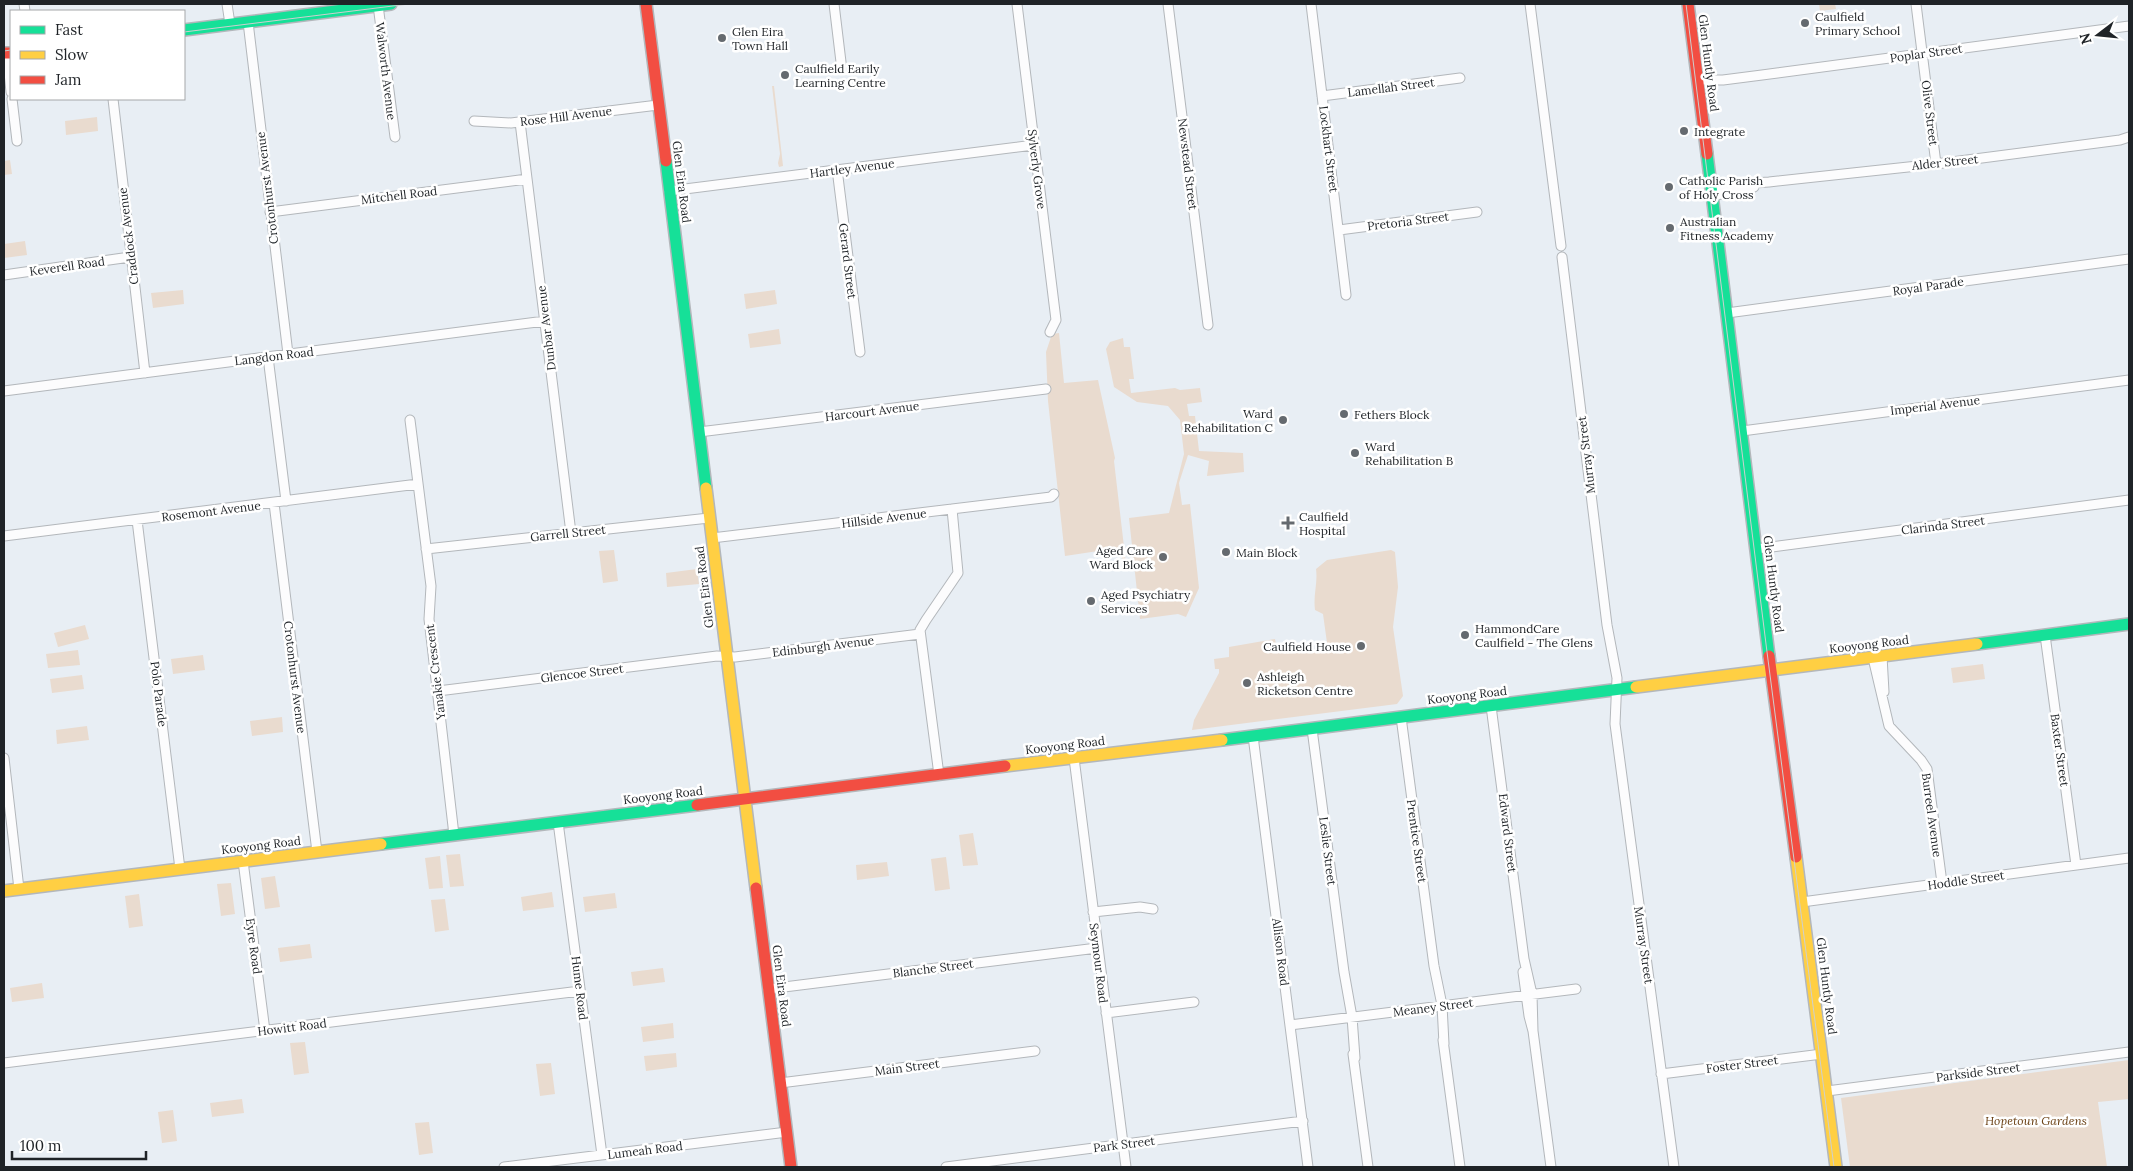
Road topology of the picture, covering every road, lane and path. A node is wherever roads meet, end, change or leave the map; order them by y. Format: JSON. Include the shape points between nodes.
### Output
{"nodes":[{"id":1,"x":227,"y":4,"type":"edge"},
{"id":2,"x":391,"y":4,"type":"edge"},
{"id":3,"x":646,"y":4,"type":"edge"},
{"id":4,"x":834,"y":4,"type":"edge"},
{"id":5,"x":1017,"y":4,"type":"edge"},
{"id":6,"x":1168,"y":4,"type":"edge"},
{"id":7,"x":1311,"y":4,"type":"edge"},
{"id":8,"x":1530,"y":4,"type":"edge"},
{"id":9,"x":1688,"y":4,"type":"edge"},
{"id":10,"x":1916,"y":4,"type":"edge"},
{"id":11,"x":374,"y":5,"type":"edge"},
{"id":12,"x":248,"y":22,"type":"junction"},
{"id":13,"x":230,"y":24,"type":"junction"},
{"id":14,"x":2129,"y":26,"type":"edge"},
{"id":15,"x":185,"y":30,"type":"edge"},
{"id":16,"x":7,"y":53,"type":"edge"},
{"id":17,"x":1922,"y":53,"type":"junction"},
{"id":18,"x":841,"y":62,"type":"dead end"},
{"id":19,"x":1460,"y":78,"type":"dead end"},
{"id":20,"x":10,"y":82,"type":"edge"},
{"id":21,"x":1698,"y":83,"type":"junction"},
{"id":22,"x":1322,"y":96,"type":"junction"},
{"id":23,"x":12,"y":100,"type":"edge"},
{"id":24,"x":113,"y":100,"type":"edge"},
{"id":25,"x":658,"y":105,"type":"junction"},
{"id":26,"x":474,"y":121,"type":"dead end"},
{"id":27,"x":520,"y":122,"type":"junction"},
{"id":28,"x":395,"y":137,"type":"dead end"},
{"id":29,"x":2126,"y":140,"type":"edge"},
{"id":30,"x":17,"y":141,"type":"dead end"},
{"id":31,"x":1034,"y":145,"type":"junction"},
{"id":32,"x":1936,"y":164,"type":"junction"},
{"id":33,"x":837,"y":170,"type":"junction"},
{"id":34,"x":528,"y":179,"type":"junction"},
{"id":35,"x":669,"y":191,"type":"junction"},
{"id":36,"x":1712,"y":191,"type":"junction"},
{"id":37,"x":270,"y":212,"type":"junction"},
{"id":38,"x":1477,"y":212,"type":"dead end"},
{"id":39,"x":1339,"y":230,"type":"junction"},
{"id":40,"x":1561,"y":246,"type":"dead end"},
{"id":41,"x":130,"y":257,"type":"junction"},
{"id":42,"x":1562,"y":257,"type":"dead end"},
{"id":43,"x":2129,"y":259,"type":"edge"},
{"id":44,"x":4,"y":274,"type":"edge"},
{"id":45,"x":1346,"y":295,"type":"dead end"},
{"id":46,"x":1727,"y":313,"type":"junction"},
{"id":47,"x":545,"y":321,"type":"junction"},
{"id":48,"x":1208,"y":325,"type":"dead end"},
{"id":49,"x":1050,"y":332,"type":"dead end"},
{"id":50,"x":860,"y":352,"type":"dead end"},
{"id":51,"x":288,"y":354,"type":"junction"},
{"id":52,"x":268,"y":356,"type":"junction"},
{"id":53,"x":145,"y":373,"type":"junction"},
{"id":54,"x":2129,"y":380,"type":"edge"},
{"id":55,"x":1046,"y":390,"type":"dead end"},
{"id":56,"x":4,"y":391,"type":"edge"},
{"id":57,"x":410,"y":420,"type":"dead end"},
{"id":58,"x":1742,"y":431,"type":"junction"},
{"id":59,"x":699,"y":432,"type":"junction"},
{"id":60,"x":418,"y":484,"type":"junction"},
{"id":61,"x":1054,"y":494,"type":"dead end"},
{"id":62,"x":2129,"y":500,"type":"edge"},
{"id":63,"x":286,"y":501,"type":"junction"},
{"id":64,"x":274,"y":503,"type":"junction"},
{"id":65,"x":952,"y":509,"type":"junction"},
{"id":66,"x":709,"y":518,"type":"junction"},
{"id":67,"x":137,"y":520,"type":"junction"},
{"id":68,"x":571,"y":533,"type":"junction"},
{"id":69,"x":4,"y":536,"type":"edge"},
{"id":70,"x":712,"y":538,"type":"junction"},
{"id":71,"x":426,"y":549,"type":"junction"},
{"id":72,"x":1756,"y":550,"type":"junction"},
{"id":73,"x":2129,"y":624,"type":"edge"},
{"id":74,"x":920,"y":634,"type":"junction"},
{"id":75,"x":2045,"y":635,"type":"junction"},
{"id":76,"x":726,"y":657,"type":"junction"},
{"id":77,"x":1878,"y":657,"type":"junction"},
{"id":78,"x":1772,"y":671,"type":"junction"},
{"id":79,"x":438,"y":691,"type":"junction"},
{"id":80,"x":1613,"y":691,"type":"junction"},
{"id":81,"x":1491,"y":706,"type":"junction"},
{"id":82,"x":1401,"y":716,"type":"junction"},
{"id":83,"x":1312,"y":729,"type":"junction"},
{"id":84,"x":1253,"y":736,"type":"junction"},
{"id":85,"x":4,"y":758,"type":"edge"},
{"id":86,"x":1074,"y":758,"type":"junction"},
{"id":87,"x":939,"y":775,"type":"junction"},
{"id":88,"x":744,"y":799,"type":"junction"},
{"id":89,"x":558,"y":822,"type":"junction"},
{"id":90,"x":454,"y":835,"type":"junction"},
{"id":91,"x":317,"y":852,"type":"junction"},
{"id":92,"x":2129,"y":858,"type":"edge"},
{"id":93,"x":243,"y":861,"type":"junction"},
{"id":94,"x":2076,"y":865,"type":"junction"},
{"id":95,"x":180,"y":869,"type":"junction"},
{"id":96,"x":1942,"y":883,"type":"junction"},
{"id":97,"x":20,"y":889,"type":"junction"},
{"id":98,"x":4,"y":891,"type":"edge"},
{"id":99,"x":1802,"y":902,"type":"junction"},
{"id":100,"x":1153,"y":909,"type":"dead end"},
{"id":101,"x":1093,"y":912,"type":"junction"},
{"id":102,"x":1098,"y":948,"type":"junction"},
{"id":103,"x":768,"y":989,"type":"junction"},
{"id":104,"x":1576,"y":989,"type":"dead end"},
{"id":105,"x":580,"y":991,"type":"junction"},
{"id":106,"x":1529,"y":995,"type":"junction"},
{"id":107,"x":1194,"y":1002,"type":"dead end"},
{"id":108,"x":1439,"y":1006,"type":"junction"},
{"id":109,"x":1106,"y":1013,"type":"junction"},
{"id":110,"x":1349,"y":1017,"type":"junction"},
{"id":111,"x":1290,"y":1025,"type":"junction"},
{"id":112,"x":265,"y":1030,"type":"junction"},
{"id":113,"x":1035,"y":1051,"type":"dead end"},
{"id":114,"x":2129,"y":1052,"type":"edge"},
{"id":115,"x":1822,"y":1054,"type":"junction"},
{"id":116,"x":4,"y":1063,"type":"edge"},
{"id":117,"x":1662,"y":1074,"type":"junction"},
{"id":118,"x":780,"y":1082,"type":"junction"},
{"id":119,"x":1827,"y":1091,"type":"junction"},
{"id":120,"x":1302,"y":1122,"type":"junction"},
{"id":121,"x":786,"y":1132,"type":"junction"},
{"id":122,"x":1123,"y":1144,"type":"junction"},
{"id":123,"x":602,"y":1155,"type":"junction"},
{"id":124,"x":504,"y":1167,"type":"edge"},
{"id":125,"x":791,"y":1167,"type":"edge"},
{"id":126,"x":946,"y":1167,"type":"edge"},
{"id":127,"x":1126,"y":1167,"type":"edge"},
{"id":128,"x":1308,"y":1167,"type":"edge"},
{"id":129,"x":1368,"y":1167,"type":"edge"},
{"id":130,"x":1460,"y":1167,"type":"edge"},
{"id":131,"x":1551,"y":1167,"type":"edge"},
{"id":132,"x":1674,"y":1167,"type":"edge"},
{"id":133,"x":1836,"y":1167,"type":"edge"}],
"edges":[{"from":1,"to":13,"type":"street"},
{"from":2,"to":11,"type":"street"},
{"from":3,"to":25,"type":"street","name":"Glen Eira Road"},
{"from":4,"to":18,"type":"street"},
{"from":5,"to":31,"type":"street","name":"Sylverly Grove"},
{"from":6,"to":48,"type":"street","name":"Newstead Street"},
{"from":7,"to":22,"type":"street","name":"Lockhart Street"},
{"from":8,"to":40,"type":"street"},
{"from":9,"to":21,"type":"street","name":"Glen Huntly Road"},
{"from":10,"to":17,"type":"street","name":"Olive Street"},
{"from":11,"to":12,"type":"street"},
{"from":11,"to":28,"type":"street","name":"Walworth Avenue"},
{"from":12,"to":13,"type":"street"},
{"from":12,"to":37,"type":"street","name":"Crotonhurst Avenue"},
{"from":13,"to":15,"type":"street"},
{"from":14,"to":17,"type":"street","name":"Poplar Street"},
{"from":16,"to":20,"type":"street"},
{"from":17,"to":21,"type":"street","name":"Poplar Street"},
{"from":17,"to":32,"type":"street","name":"Olive Street"},
{"from":19,"to":22,"type":"street","name":"Lamellah Street"},
{"from":21,"to":36,"type":"street","name":"Glen Huntly Road"},
{"from":22,"to":39,"type":"street","name":"Lockhart Street"},
{"from":23,"to":30,"type":"street"},
{"from":24,"to":41,"type":"street","name":"Craddock Avenue"},
{"from":25,"to":27,"type":"street","name":"Rose Hill Avenue"},
{"from":25,"to":35,"type":"street","name":"Glen Eira Road"},
{"from":26,"to":27,"type":"street","name":"Rose Hill Avenue"},
{"from":27,"to":34,"type":"street","name":"Dunbar Avenue"},
{"from":29,"to":32,"type":"street","name":"Alder Street"},
{"from":31,"to":33,"type":"street","name":"Hartley Avenue"},
{"from":31,"to":49,"type":"street","name":"Sylverly Grove","via":[[1056,320]]},
{"from":32,"to":36,"type":"street","name":"Alder Street","via":[[1769,182],[1737,192]]},
{"from":33,"to":35,"type":"street","name":"Hartley Avenue"},
{"from":33,"to":50,"type":"street","name":"Gerard Street"},
{"from":34,"to":37,"type":"street","name":"Mitchell Road"},
{"from":34,"to":47,"type":"street","name":"Dunbar Avenue"},
{"from":35,"to":59,"type":"street","name":"Glen Eira Road"},
{"from":36,"to":46,"type":"street","name":"Glen Huntly Road"},
{"from":37,"to":51,"type":"street","name":"Crotonhurst Avenue"},
{"from":38,"to":39,"type":"street","name":"Pretoria Street"},
{"from":39,"to":45,"type":"street","name":"Lockhart Street"},
{"from":41,"to":44,"type":"street","name":"Keverell Road"},
{"from":41,"to":53,"type":"street","name":"Craddock Avenue"},
{"from":42,"to":80,"type":"street","name":"Murray Street"},
{"from":43,"to":46,"type":"street","name":"Royal Parade"},
{"from":46,"to":58,"type":"street","name":"Glen Huntly Road"},
{"from":47,"to":51,"type":"street","name":"Langdon Road"},
{"from":47,"to":68,"type":"street","name":"Dunbar Avenue"},
{"from":51,"to":52,"type":"street","name":"Langdon Road"},
{"from":52,"to":53,"type":"street","name":"Langdon Road"},
{"from":52,"to":63,"type":"street"},
{"from":53,"to":56,"type":"street","name":"Langdon Road"},
{"from":54,"to":58,"type":"street","name":"Imperial Avenue"},
{"from":55,"to":59,"type":"street","name":"Harcourt Avenue"},
{"from":57,"to":60,"type":"street","name":"Yanakie Crescent"},
{"from":58,"to":72,"type":"street","name":"Glen Huntly Road"},
{"from":59,"to":66,"type":"street","name":"Glen Eira Road"},
{"from":60,"to":63,"type":"street","name":"Rosemont Avenue"},
{"from":60,"to":71,"type":"street","name":"Yanakie Crescent"},
{"from":61,"to":65,"type":"street","name":"Hillside Avenue","via":[[1051,497]]},
{"from":62,"to":72,"type":"street","name":"Clarinda Street"},
{"from":63,"to":64,"type":"street","name":"Rosemont Avenue"},
{"from":64,"to":67,"type":"street","name":"Rosemont Avenue"},
{"from":64,"to":91,"type":"street","name":"Crotonhurst Avenue"},
{"from":65,"to":70,"type":"street","name":"Hillside Avenue"},
{"from":65,"to":74,"type":"street","via":[[958,573],[922,626]]},
{"from":66,"to":68,"type":"street","name":"Garrell Street"},
{"from":66,"to":70,"type":"street","name":"Glen Eira Road"},
{"from":67,"to":69,"type":"street","name":"Rosemont Avenue"},
{"from":67,"to":95,"type":"street","name":"Polo Parade"},
{"from":68,"to":71,"type":"street","name":"Garrell Street"},
{"from":70,"to":76,"type":"street","name":"Glen Eira Road"},
{"from":71,"to":79,"type":"street","name":"Yanakie Crescent","via":[[431,586],[429,619]]},
{"from":72,"to":78,"type":"street","name":"Glen Huntly Road"},
{"from":73,"to":75,"type":"street","name":"Kooyong Road"},
{"from":74,"to":76,"type":"street","name":"Edinburgh Avenue"},
{"from":74,"to":87,"type":"street"},
{"from":75,"to":77,"type":"street","name":"Kooyong Road"},
{"from":75,"to":94,"type":"street","name":"Baxter Street"},
{"from":76,"to":79,"type":"street","name":"Glencoe Street"},
{"from":76,"to":88,"type":"street","name":"Glen Eira Road"},
{"from":77,"to":78,"type":"street","name":"Kooyong Road"},
{"from":77,"to":96,"type":"street","name":"Burreel Avenue","via":[[1891,730],[1926,769]]},
{"from":78,"to":80,"type":"street","name":"Kooyong Road"},
{"from":78,"to":99,"type":"street","name":"Glen Huntly Road"},
{"from":79,"to":90,"type":"street","name":"Yanakie Crescent"},
{"from":80,"to":81,"type":"street","name":"Kooyong Road"},
{"from":80,"to":117,"type":"street","name":"Murray Street","via":[[1611,710]]},
{"from":81,"to":82,"type":"street","name":"Kooyong Road"},
{"from":81,"to":106,"type":"street","name":"Edward Street","via":[[1523,971]]},
{"from":82,"to":83,"type":"street","name":"Kooyong Road"},
{"from":82,"to":108,"type":"street","name":"Prentice Street"},
{"from":83,"to":84,"type":"street","name":"Kooyong Road"},
{"from":83,"to":110,"type":"street","name":"Leslie Street"},
{"from":84,"to":86,"type":"street","name":"Kooyong Road"},
{"from":84,"to":111,"type":"street","name":"Allison Road"},
{"from":85,"to":97,"type":"street"},
{"from":86,"to":87,"type":"street","name":"Kooyong Road"},
{"from":86,"to":101,"type":"street","name":"Seymour Road"},
{"from":87,"to":88,"type":"street","name":"Kooyong Road"},
{"from":88,"to":89,"type":"street","name":"Kooyong Road"},
{"from":88,"to":103,"type":"street","name":"Glen Eira Road"},
{"from":89,"to":90,"type":"street","name":"Kooyong Road"},
{"from":89,"to":105,"type":"street","name":"Hume Road"},
{"from":90,"to":91,"type":"street","name":"Kooyong Road"},
{"from":91,"to":93,"type":"street","name":"Kooyong Road"},
{"from":92,"to":94,"type":"street","name":"Hoddle Street"},
{"from":93,"to":95,"type":"street","name":"Kooyong Road"},
{"from":93,"to":112,"type":"street","name":"Eyre Road"},
{"from":94,"to":96,"type":"street","name":"Hoddle Street"},
{"from":95,"to":97,"type":"street","name":"Kooyong Road"},
{"from":96,"to":99,"type":"street","name":"Hoddle Street"},
{"from":97,"to":98,"type":"street","name":"Kooyong Road"},
{"from":99,"to":115,"type":"street","name":"Glen Huntly Road"},
{"from":100,"to":101,"type":"street","via":[[1140,906]]},
{"from":101,"to":102,"type":"street","name":"Seymour Road"},
{"from":102,"to":103,"type":"street","name":"Blanche Street"},
{"from":102,"to":109,"type":"street","name":"Seymour Road"},
{"from":103,"to":118,"type":"street","name":"Glen Eira Road"},
{"from":104,"to":106,"type":"street","name":"Meaney Street"},
{"from":105,"to":112,"type":"street","name":"Howitt Road"},
{"from":105,"to":123,"type":"street","name":"Hume Road"},
{"from":106,"to":108,"type":"street","name":"Meaney Street"},
{"from":106,"to":131,"type":"street","name":"Edward Street"},
{"from":107,"to":109,"type":"street"},
{"from":108,"to":110,"type":"street","name":"Meaney Street"},
{"from":108,"to":130,"type":"street","name":"Prentice Street"},
{"from":109,"to":122,"type":"street","name":"Seymour Road"},
{"from":110,"to":111,"type":"street","name":"Meaney Street"},
{"from":110,"to":129,"type":"street","name":"Leslie Street"},
{"from":111,"to":120,"type":"street","name":"Allison Road"},
{"from":112,"to":116,"type":"street","name":"Howitt Road"},
{"from":113,"to":118,"type":"street","name":"Main Street"},
{"from":114,"to":119,"type":"street","name":"Parkside Street"},
{"from":115,"to":117,"type":"street","name":"Foster Street"},
{"from":115,"to":119,"type":"street","name":"Glen Huntly Road"},
{"from":117,"to":132,"type":"street","name":"Murray Street"},
{"from":118,"to":121,"type":"street","name":"Glen Eira Road"},
{"from":119,"to":133,"type":"street","name":"Glen Huntly Road"},
{"from":120,"to":122,"type":"street","name":"Park Street"},
{"from":120,"to":128,"type":"street","name":"Allison Road"},
{"from":121,"to":123,"type":"street","name":"Lumeah Road"},
{"from":121,"to":125,"type":"street","name":"Glen Eira Road"},
{"from":122,"to":126,"type":"street","name":"Park Street"},
{"from":122,"to":127,"type":"street","name":"Seymour Road"},
{"from":123,"to":124,"type":"street","name":"Lumeah Road"}]}
